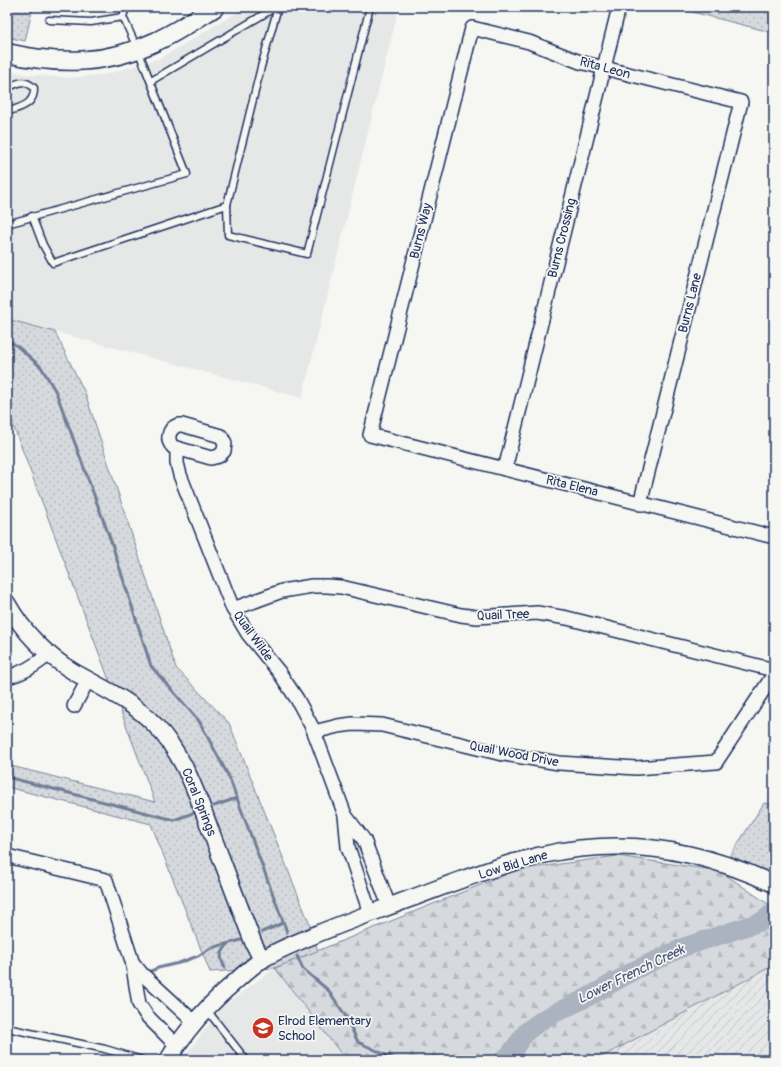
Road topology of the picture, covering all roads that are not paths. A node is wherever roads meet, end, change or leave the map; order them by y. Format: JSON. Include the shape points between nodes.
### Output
{"nodes":[{"id":1,"x":126,"y":7,"type":"edge"},
{"id":2,"x":215,"y":7,"type":"edge"},
{"id":3,"x":277,"y":7,"type":"edge"},
{"id":4,"x":370,"y":7,"type":"edge"},
{"id":5,"x":619,"y":7,"type":"edge"},
{"id":6,"x":123,"y":17,"type":"junction"},
{"id":7,"x":49,"y":20,"type":"dead end"},
{"id":8,"x":472,"y":28,"type":"joint"},
{"id":9,"x":138,"y":50,"type":"junction"},
{"id":10,"x":7,"y":52,"type":"edge"},
{"id":11,"x":604,"y":68,"type":"junction"},
{"id":12,"x":151,"y":81,"type":"junction"},
{"id":13,"x":7,"y":88,"type":"edge"},
{"id":14,"x":741,"y":102,"type":"joint"},
{"id":15,"x":7,"y":112,"type":"edge"},
{"id":16,"x":227,"y":205,"type":"junction"},
{"id":17,"x":32,"y":216,"type":"junction"},
{"id":18,"x":7,"y":224,"type":"edge"},
{"id":19,"x":370,"y":435,"type":"joint"},
{"id":20,"x":177,"y":449,"type":"dead end"},
{"id":21,"x":505,"y":469,"type":"junction"},
{"id":22,"x":640,"y":504,"type":"junction"},
{"id":23,"x":774,"y":537,"type":"edge"},
{"id":24,"x":7,"y":603,"type":"edge"},
{"id":25,"x":233,"y":609,"type":"junction"},
{"id":26,"x":49,"y":654,"type":"junction"},
{"id":27,"x":774,"y":670,"type":"edge"},
{"id":28,"x":774,"y":674,"type":"edge"},
{"id":29,"x":7,"y":677,"type":"edge"},
{"id":30,"x":88,"y":680,"type":"junction"},
{"id":31,"x":74,"y":706,"type":"dead end"},
{"id":32,"x":314,"y":732,"type":"junction"},
{"id":33,"x":345,"y":815,"type":"junction"},
{"id":34,"x":7,"y":856,"type":"edge"},
{"id":35,"x":774,"y":884,"type":"edge"},
{"id":36,"x":389,"y":906,"type":"junction"},
{"id":37,"x":370,"y":913,"type":"junction"},
{"id":38,"x":262,"y":960,"type":"junction"},
{"id":39,"x":132,"y":961,"type":"junction"},
{"id":40,"x":206,"y":1008,"type":"junction"},
{"id":41,"x":194,"y":1022,"type":"junction"},
{"id":42,"x":7,"y":1028,"type":"edge"},
{"id":43,"x":177,"y":1046,"type":"junction"},
{"id":44,"x":142,"y":1060,"type":"edge"},
{"id":45,"x":168,"y":1060,"type":"edge"},
{"id":46,"x":246,"y":1060,"type":"edge"}],
"edges":[{"from":1,"to":6,"type":"lane"},
{"from":2,"to":9,"type":"main road"},
{"from":3,"to":12,"type":"lane"},
{"from":3,"to":16,"type":"lane"},
{"from":4,"to":16,"type":"lane","via":[[307,254],[228,235]]},
{"from":5,"to":11,"type":"street","name":"Burns Crossing"},
{"from":6,"to":7,"type":"lane","via":[[90,22]]},
{"from":6,"to":9,"type":"lane"},
{"from":8,"to":11,"type":"street","name":"Rita Leon","via":[[529,42],[580,62]]},
{"from":8,"to":19,"type":"street","name":"Burns Way"},
{"from":9,"to":10,"type":"main road","via":[[77,62],[56,62]]},
{"from":9,"to":12,"type":"lane"},
{"from":11,"to":14,"type":"street","name":"Rita Leon"},
{"from":11,"to":21,"type":"street","name":"Burns Crossing"},
{"from":12,"to":17,"type":"lane","via":[[187,174]]},
{"from":13,"to":15,"type":"lane","via":[[21,82],[29,83],[34,88],[32,100]]},
{"from":14,"to":22,"type":"street","name":"Burns Lane"},
{"from":16,"to":17,"type":"lane","via":[[53,263]]},
{"from":17,"to":18,"type":"lane"},
{"from":19,"to":21,"type":"street","name":"Rita Elena"},
{"from":20,"to":25,"type":"street","name":"Quail Wilde","via":[[180,475]]},
{"from":21,"to":22,"type":"street","name":"Rita Elena"},
{"from":22,"to":23,"type":"street","name":"Rita Elena"},
{"from":24,"to":26,"type":"street","name":"Coral Springs","via":[[24,628]]},
{"from":25,"to":27,"type":"street","name":"Quail Tree","via":[[282,591],[312,586],[341,587],[461,615],[477,617],[537,613],[567,618]]},
{"from":25,"to":32,"type":"street","name":"Quail Wilde","via":[[248,634],[283,677]]},
{"from":26,"to":29,"type":"street","via":[[35,666]]},
{"from":26,"to":30,"type":"street","name":"Coral Springs"},
{"from":28,"to":32,"type":"street","name":"Quail Wood Drive","via":[[716,762],[636,768],[559,763],[498,753],[382,725],[353,724]]},
{"from":30,"to":31,"type":"street"},
{"from":30,"to":38,"type":"street","name":"Coral Springs","via":[[124,699],[168,739],[199,801]]},
{"from":32,"to":33,"type":"street","name":"Quail Wilde"},
{"from":33,"to":36,"type":"street","name":"Quail Wilde","via":[[364,840]]},
{"from":33,"to":37,"type":"street","name":"Quail Wilde","via":[[348,846]]},
{"from":34,"to":39,"type":"street","via":[[106,880]]},
{"from":35,"to":36,"type":"street","name":"Low Bid Lane","via":[[708,858],[680,852],[636,847],[600,847],[527,858]]},
{"from":36,"to":37,"type":"street","name":"Low Bid Lane"},
{"from":37,"to":38,"type":"street","name":"Low Bid Lane","via":[[313,935]]},
{"from":38,"to":40,"type":"street","name":"Low Bid Lane"},
{"from":39,"to":41,"type":"street","via":[[142,974]]},
{"from":39,"to":43,"type":"street","via":[[139,1004],[147,1016]]},
{"from":40,"to":41,"type":"street","name":"Low Bid Lane"},
{"from":40,"to":46,"type":"lane"},
{"from":41,"to":43,"type":"street","name":"Low Bid Lane"},
{"from":42,"to":44,"type":"lane","via":[[105,1049]]},
{"from":43,"to":45,"type":"street","name":"Low Bid Lane"}]}
